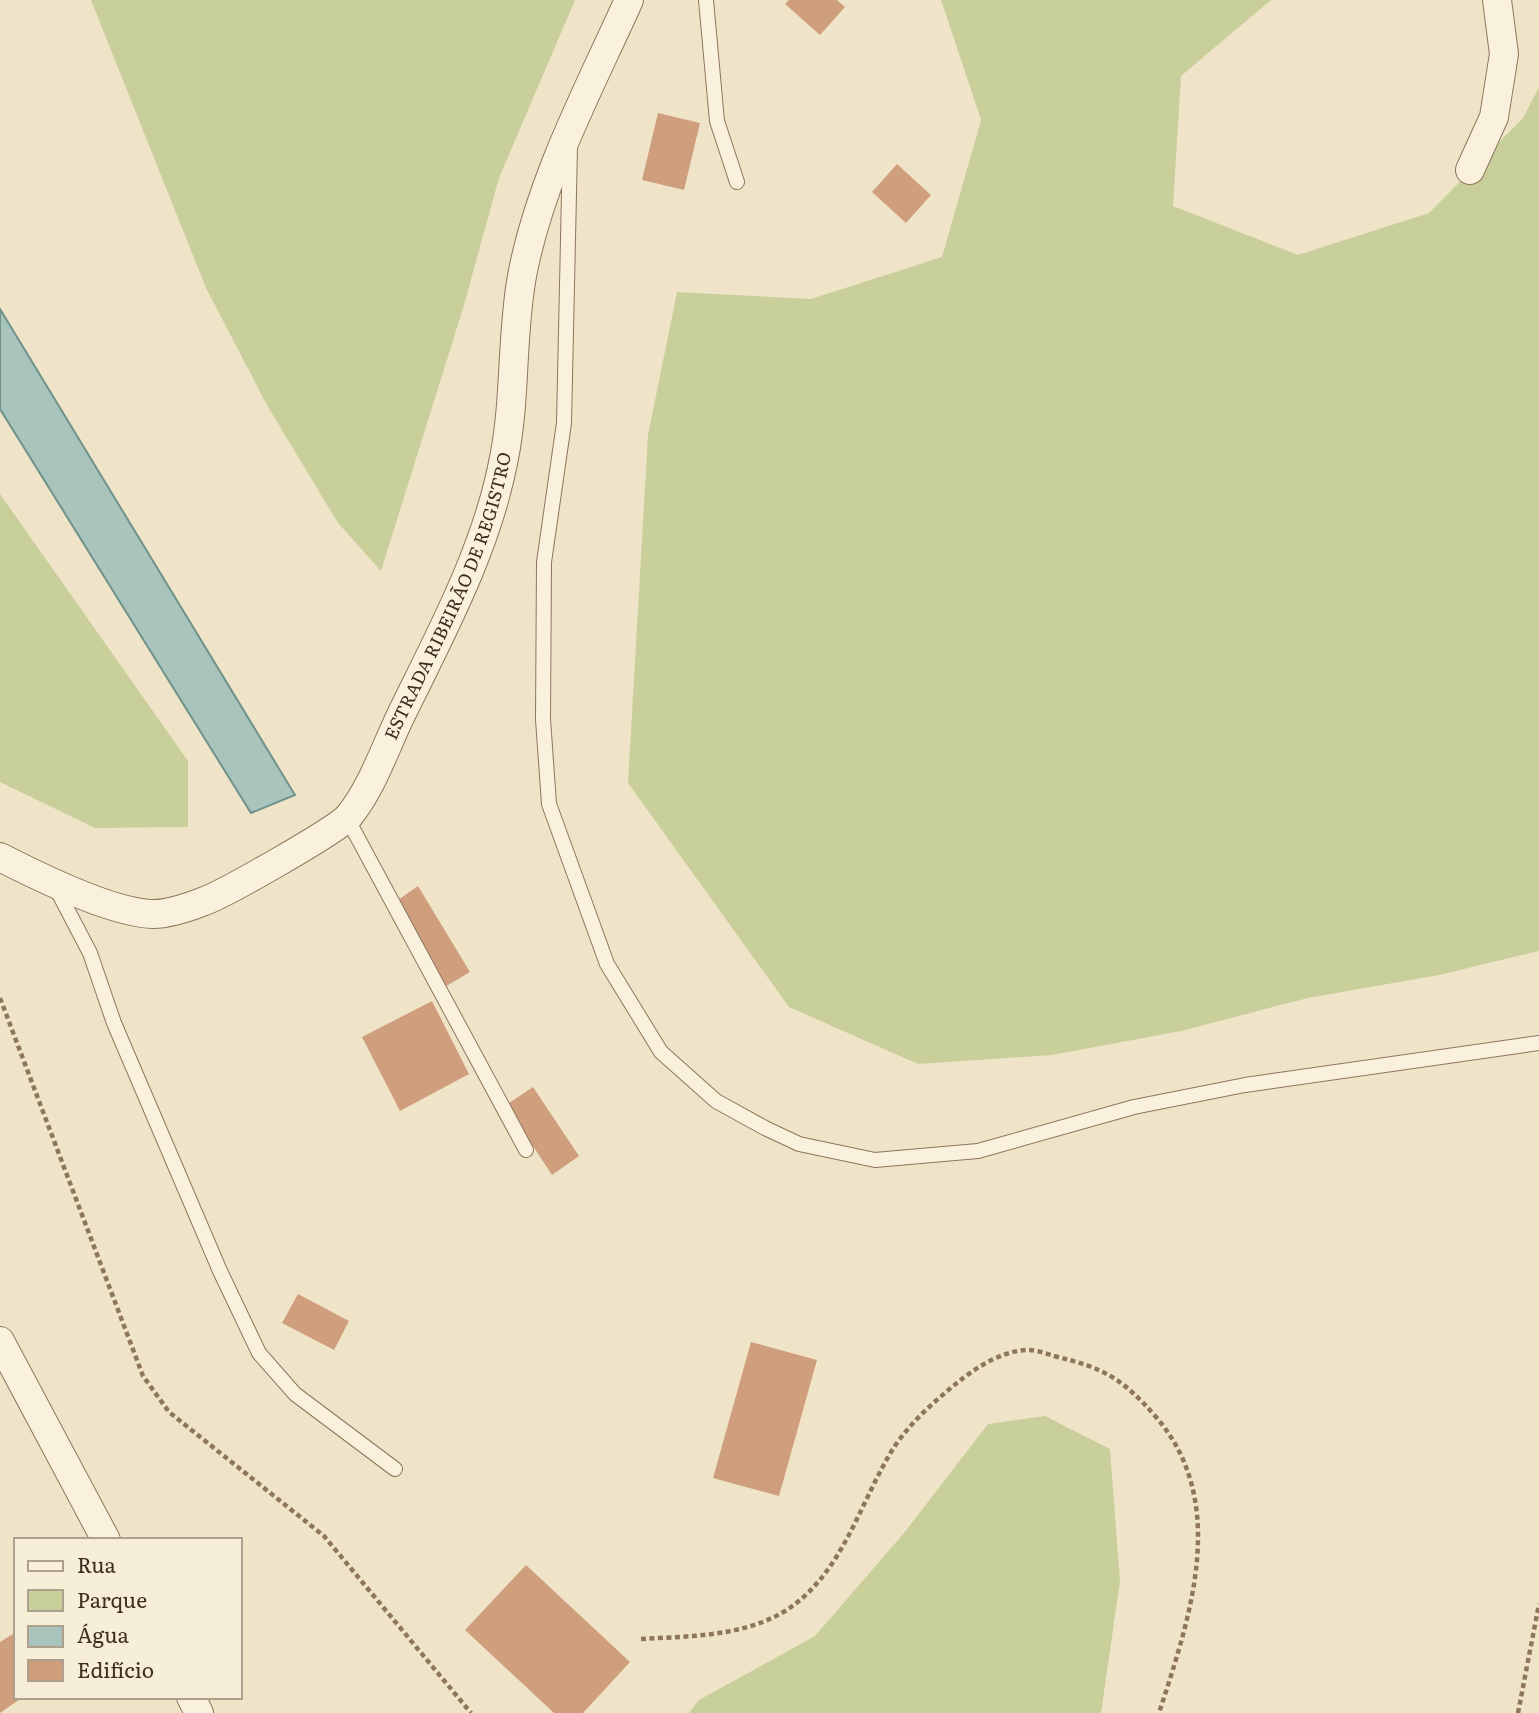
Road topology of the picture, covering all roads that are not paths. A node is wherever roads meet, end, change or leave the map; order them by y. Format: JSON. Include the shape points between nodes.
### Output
{"nodes":[{"id":1,"x":629,"y":0,"type":"edge"},
{"id":2,"x":706,"y":0,"type":"edge"},
{"id":3,"x":1497,"y":0,"type":"edge"},
{"id":4,"x":571,"y":128,"type":"junction"},
{"id":5,"x":1469,"y":170,"type":"dead end"},
{"id":6,"x":737,"y":182,"type":"dead end"},
{"id":7,"x":347,"y":818,"type":"junction"},
{"id":8,"x":0,"y":857,"type":"edge"},
{"id":9,"x":54,"y":884,"type":"junction"},
{"id":10,"x":1539,"y":1043,"type":"edge"},
{"id":11,"x":526,"y":1150,"type":"dead end"},
{"id":12,"x":0,"y":1341,"type":"edge"},
{"id":13,"x":395,"y":1469,"type":"dead end"},
{"id":14,"x":105,"y":1538,"type":"edge"}],
"edges":[{"from":1,"to":4,"type":"street","name":"ESTRADA RIBEIRÃO DE REGISTRO"},
{"from":2,"to":6,"type":"lane","via":[[716,121]]},
{"from":3,"to":5,"type":"street","via":[[1504,54],[1494,117]]},
{"from":4,"to":7,"type":"street","name":"ESTRADA RIBEIRÃO DE REGISTRO","via":[[541,206],[522,276],[504,460],[486,525],[465,583]]},
{"from":4,"to":10,"type":"lane","via":[[564,423],[544,562],[543,719],[550,804],[607,964],[662,1052],[716,1101],[765,1128],[799,1144],[875,1160],[978,1151],[1134,1107],[1245,1085]]},
{"from":7,"to":9,"type":"street","name":"ESTRADA RIBEIRÃO DE REGISTRO","via":[[203,902],[154,914]]},
{"from":7,"to":11,"type":"lane"},
{"from":8,"to":9,"type":"street","name":"ESTRADA RIBEIRÃO DE REGISTRO"},
{"from":9,"to":13,"type":"lane","via":[[90,953],[114,1023],[259,1353],[295,1394]]},
{"from":12,"to":14,"type":"street"}]}
